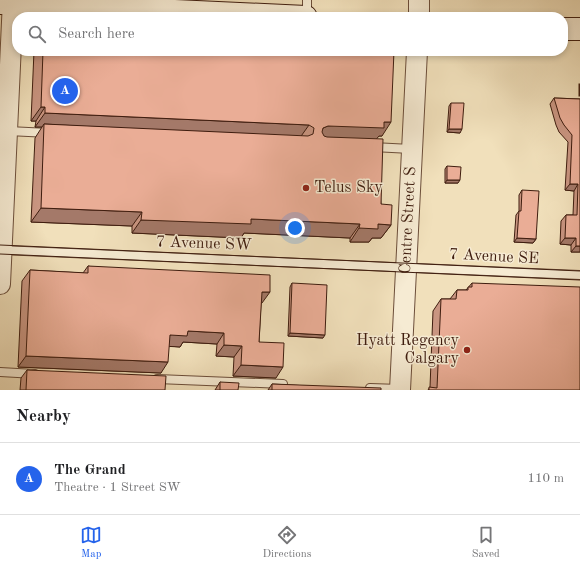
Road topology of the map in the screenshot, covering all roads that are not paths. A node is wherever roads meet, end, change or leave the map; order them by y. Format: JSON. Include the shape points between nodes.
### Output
{"nodes":[{"id":1,"x":308,"y":0,"type":"edge"},
{"id":2,"x":419,"y":0,"type":"edge"},
{"id":3,"x":9,"y":2,"type":"edge"},
{"id":4,"x":208,"y":12,"type":"edge"},
{"id":5,"x":307,"y":12,"type":"edge"},
{"id":6,"x":419,"y":12,"type":"edge"},
{"id":7,"x":568,"y":29,"type":"edge"},
{"id":8,"x":580,"y":30,"type":"edge"},
{"id":9,"x":417,"y":56,"type":"edge"},
{"id":10,"x":8,"y":131,"type":"junction"},
{"id":11,"x":59,"y":134,"type":"edge"},
{"id":12,"x":366,"y":147,"type":"edge"},
{"id":13,"x":411,"y":149,"type":"junction"},
{"id":14,"x":1,"y":250,"type":"edge"},
{"id":15,"x":406,"y":266,"type":"junction"},
{"id":16,"x":580,"y":275,"type":"edge"},
{"id":17,"x":0,"y":284,"type":"edge"},
{"id":18,"x":0,"y":372,"type":"edge"},
{"id":19,"x":47,"y":374,"type":"edge"},
{"id":20,"x":149,"y":378,"type":"edge"},
{"id":21,"x":291,"y":385,"type":"edge"},
{"id":22,"x":360,"y":388,"type":"edge"},
{"id":23,"x":400,"y":390,"type":"edge"}],
"edges":[{"from":1,"to":5,"type":"lane"},
{"from":2,"to":6,"type":"street"},
{"from":3,"to":4,"type":"main road"},
{"from":3,"to":10,"type":"street"},
{"from":7,"to":8,"type":"main road"},
{"from":9,"to":13,"type":"street","name":"Centre Street S"},
{"from":10,"to":11,"type":"lane"},
{"from":10,"to":14,"type":"street"},
{"from":12,"to":13,"type":"lane"},
{"from":13,"to":15,"type":"street","name":"Centre Street S"},
{"from":14,"to":15,"type":"lane","name":"7 Avenue SW"},
{"from":14,"to":17,"type":"street"},
{"from":15,"to":16,"type":"lane","name":"7 Avenue SE"},
{"from":15,"to":23,"type":"street","name":"Centre Street S"},
{"from":18,"to":19,"type":"lane"},
{"from":20,"to":21,"type":"lane"},
{"from":22,"to":23,"type":"lane"}]}
